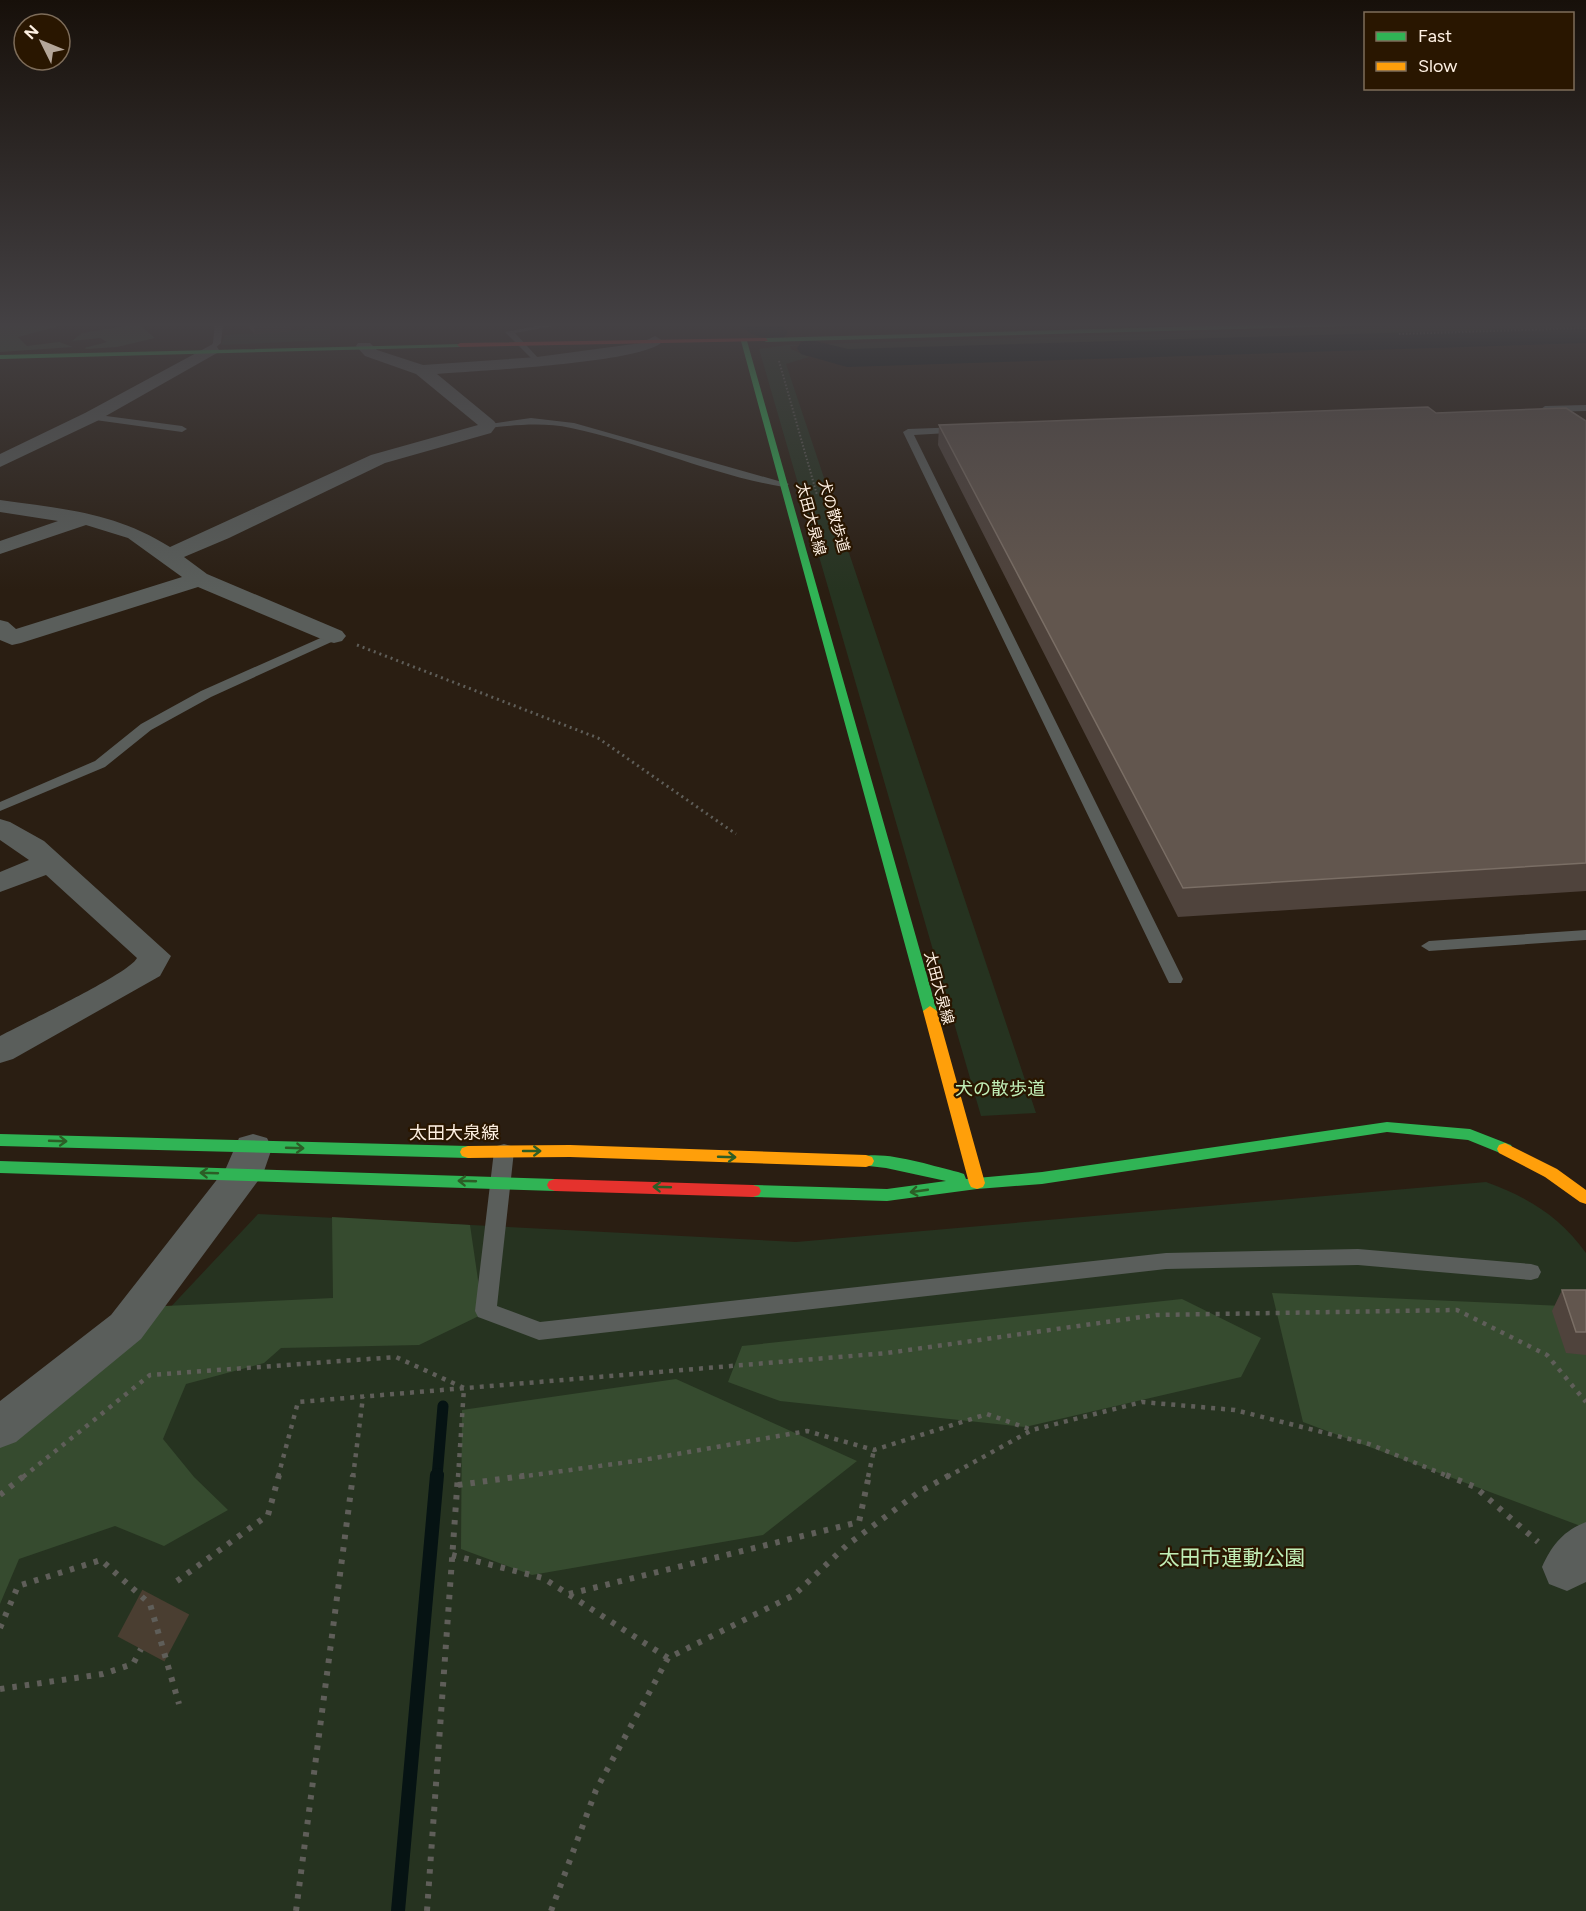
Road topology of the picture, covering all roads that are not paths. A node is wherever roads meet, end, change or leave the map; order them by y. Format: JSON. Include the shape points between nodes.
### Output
{"nodes":[{"id":1,"x":100,"y":412,"type":"edge"},
{"id":2,"x":473,"y":412,"type":"edge"},
{"id":3,"x":764,"y":412,"type":"edge"},
{"id":4,"x":1558,"y":412,"type":"edge"},
{"id":5,"x":91,"y":417,"type":"junction"},
{"id":6,"x":1570,"y":419,"type":"edge"},
{"id":7,"x":488,"y":425,"type":"junction"},
{"id":8,"x":182,"y":429,"type":"dead end"},
{"id":9,"x":980,"y":429,"type":"edge"},
{"id":10,"x":0,"y":461,"type":"edge"},
{"id":11,"x":784,"y":484,"type":"junction"},
{"id":12,"x":0,"y":506,"type":"edge"},
{"id":13,"x":85,"y":519,"type":"junction"},
{"id":14,"x":0,"y":548,"type":"edge"},
{"id":15,"x":168,"y":555,"type":"junction"},
{"id":16,"x":199,"y":579,"type":"junction"},
{"id":17,"x":0,"y":627,"type":"edge"},
{"id":18,"x":334,"y":636,"type":"joint"},
{"id":19,"x":0,"y":807,"type":"edge"},
{"id":20,"x":0,"y":828,"type":"edge"},
{"id":21,"x":50,"y":862,"type":"junction"},
{"id":22,"x":0,"y":883,"type":"edge"},
{"id":23,"x":1586,"y":935,"type":"edge"},
{"id":24,"x":1429,"y":946,"type":"dead end"},
{"id":25,"x":1175,"y":979,"type":"dead end"},
{"id":26,"x":2,"y":1045,"type":"edge"},
{"id":27,"x":0,"y":1140,"type":"edge"},
{"id":28,"x":504,"y":1152,"type":"junction"},
{"id":29,"x":248,"y":1160,"type":"junction"},
{"id":30,"x":0,"y":1167,"type":"edge"},
{"id":31,"x":501,"y":1183,"type":"junction"},
{"id":32,"x":977,"y":1183,"type":"junction"},
{"id":33,"x":1586,"y":1198,"type":"edge"},
{"id":34,"x":1531,"y":1272,"type":"dead end"},
{"id":35,"x":0,"y":1428,"type":"edge"}],
"edges":[{"from":1,"to":5,"type":"street"},
{"from":2,"to":7,"type":"street"},
{"from":3,"to":11,"type":"main road","name":"太田大泉線"},
{"from":4,"to":6,"type":"lane"},
{"from":5,"to":8,"type":"lane"},
{"from":5,"to":10,"type":"street"},
{"from":7,"to":11,"type":"lane","via":[[531,421],[571,425],[753,479]]},
{"from":7,"to":15,"type":"street","via":[[375,460],[257,518]]},
{"from":9,"to":25,"type":"lane","via":[[908,432]]},
{"from":11,"to":32,"type":"main road","name":"太田大泉線"},
{"from":12,"to":13,"type":"street"},
{"from":13,"to":14,"type":"street"},
{"from":13,"to":15,"type":"street","via":[[135,534]]},
{"from":15,"to":16,"type":"street"},
{"from":16,"to":17,"type":"street","via":[[12,638]]},
{"from":16,"to":18,"type":"street"},
{"from":18,"to":19,"type":"lane","via":[[196,699],[146,727],[100,764]]},
{"from":20,"to":21,"type":"street"},
{"from":21,"to":22,"type":"street"},
{"from":21,"to":26,"type":"street","via":[[154,956],[148,969],[124,984]]},
{"from":23,"to":24,"type":"lane"},
{"from":27,"to":29,"type":"main road","name":"太田大泉線","one_way":true},
{"from":29,"to":28,"type":"main road","name":"太田大泉線","one_way":true},
{"from":28,"to":31,"type":"lane"},
{"from":28,"to":32,"type":"main road","name":"太田大泉線","one_way":true,"via":[[886,1162]]},
{"from":29,"to":30,"type":"main road","name":"太田大泉線","one_way":true},
{"from":31,"to":29,"type":"main road","name":"太田大泉線","one_way":true},
{"from":29,"to":35,"type":"street","via":[[126,1327]]},
{"from":32,"to":31,"type":"main road","name":"太田大泉線","one_way":true,"via":[[887,1195]]},
{"from":31,"to":34,"type":"lane","via":[[486,1311],[539,1331],[1166,1261],[1358,1257]]},
{"from":32,"to":33,"type":"main road","via":[[1042,1178],[1387,1127],[1470,1135],[1551,1173]]}]}
